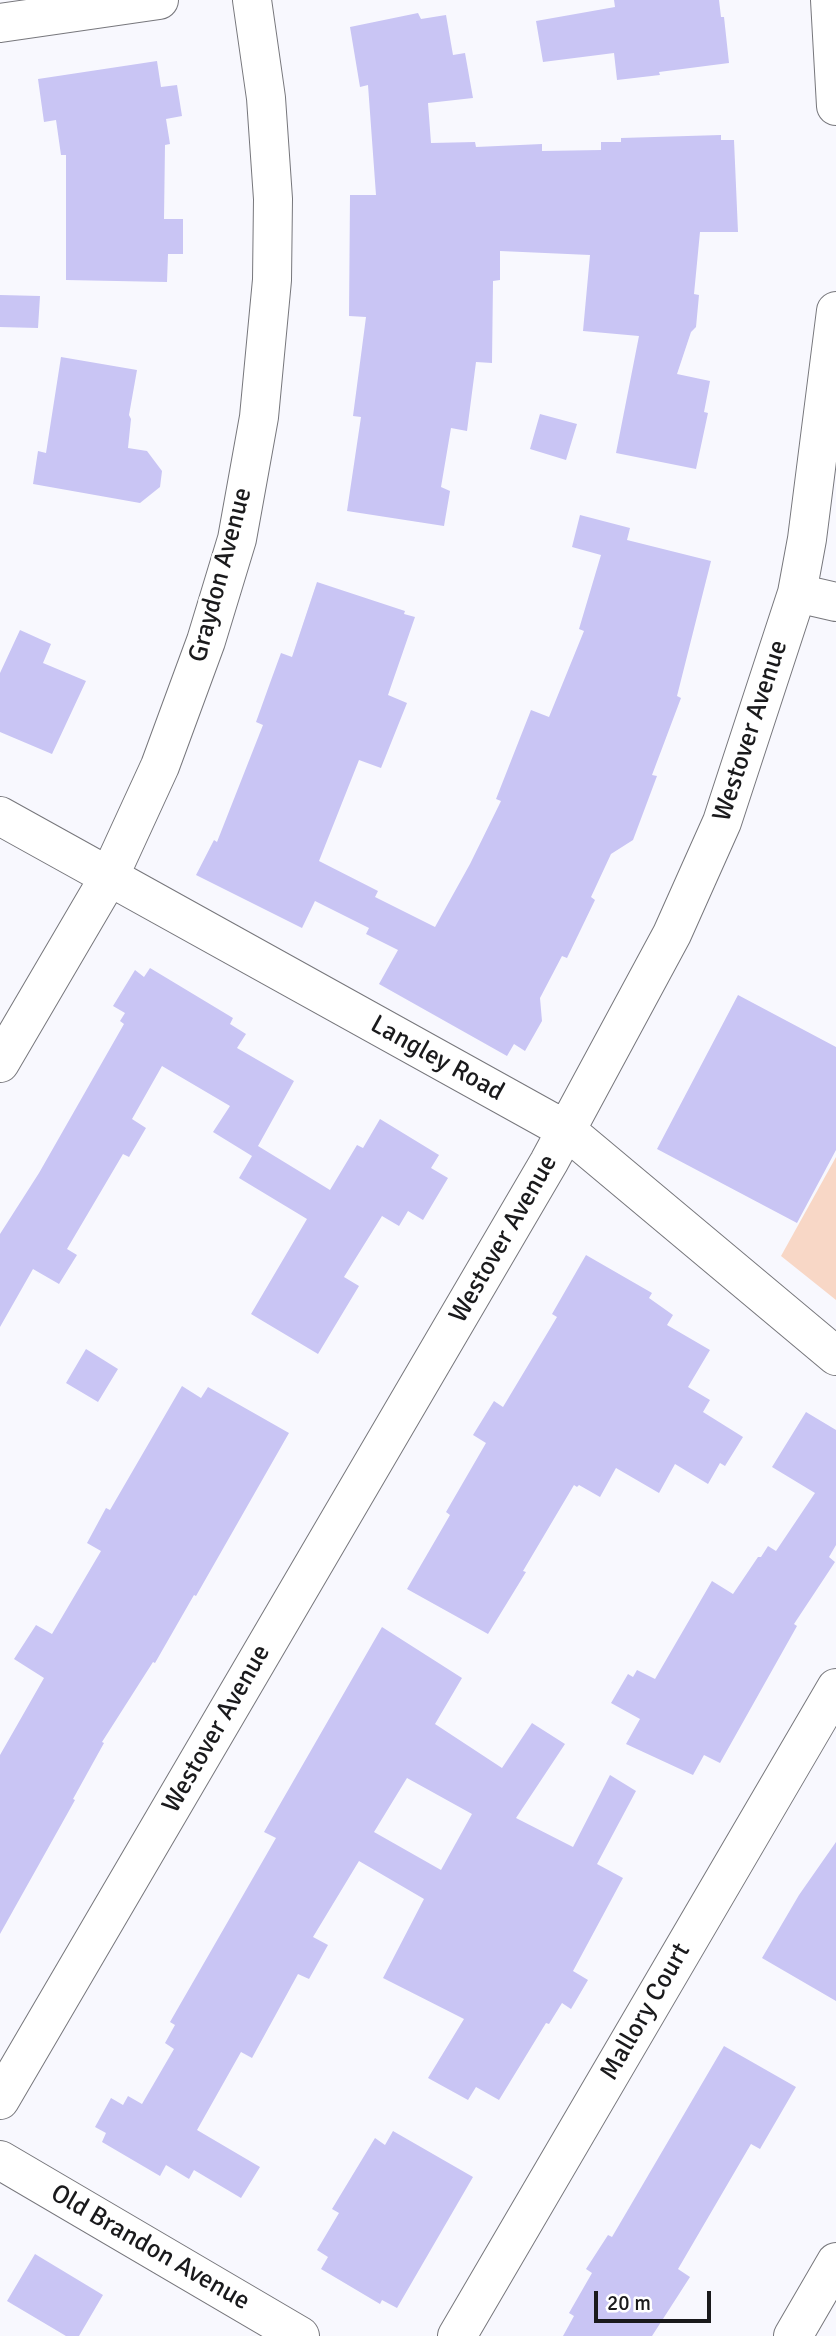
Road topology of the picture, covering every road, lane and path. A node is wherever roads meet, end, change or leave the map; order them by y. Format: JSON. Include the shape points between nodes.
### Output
{"nodes":[{"id":1,"x":159,"y":0,"type":"edge"},
{"id":2,"x":252,"y":0,"type":"edge"},
{"id":3,"x":830,"y":0,"type":"edge"},
{"id":4,"x":0,"y":23,"type":"edge"},
{"id":5,"x":836,"y":106,"type":"edge"},
{"id":6,"x":836,"y":311,"type":"edge"},
{"id":7,"x":797,"y":593,"type":"junction"},
{"id":8,"x":836,"y":602,"type":"edge"},
{"id":9,"x":0,"y":816,"type":"edge"},
{"id":10,"x":109,"y":877,"type":"junction"},
{"id":11,"x":0,"y":1063,"type":"edge"},
{"id":12,"x":566,"y":1130,"type":"junction"},
{"id":13,"x":836,"y":1356,"type":"edge"},
{"id":14,"x":836,"y":1688,"type":"edge"},
{"id":15,"x":0,"y":2100,"type":"edge"},
{"id":16,"x":0,"y":2160,"type":"edge"},
{"id":17,"x":836,"y":2262,"type":"edge"},
{"id":18,"x":300,"y":2336,"type":"edge"},
{"id":19,"x":457,"y":2336,"type":"edge"},
{"id":20,"x":793,"y":2336,"type":"edge"}],
"edges":[{"from":1,"to":4,"type":"street"},
{"from":2,"to":10,"type":"street","name":"Graydon Avenue","via":[[266,98],[273,199],[272,280],[259,418],[237,539],[206,641],[160,766]]},
{"from":3,"to":5,"type":"street"},
{"from":6,"to":7,"type":"street","name":"Westover Avenue"},
{"from":7,"to":8,"type":"street"},
{"from":7,"to":12,"type":"street","name":"Westover Avenue","via":[[722,822],[672,934]]},
{"from":9,"to":10,"type":"street","name":"Langley Road"},
{"from":10,"to":11,"type":"street","name":"Graydon Avenue"},
{"from":10,"to":12,"type":"street","name":"Langley Road"},
{"from":12,"to":13,"type":"street","name":"Langley Road"},
{"from":12,"to":15,"type":"street","name":"Westover Avenue"},
{"from":14,"to":19,"type":"street","name":"Mallory Court"},
{"from":16,"to":18,"type":"street","name":"Old Brandon Avenue"},
{"from":17,"to":20,"type":"street"}]}
